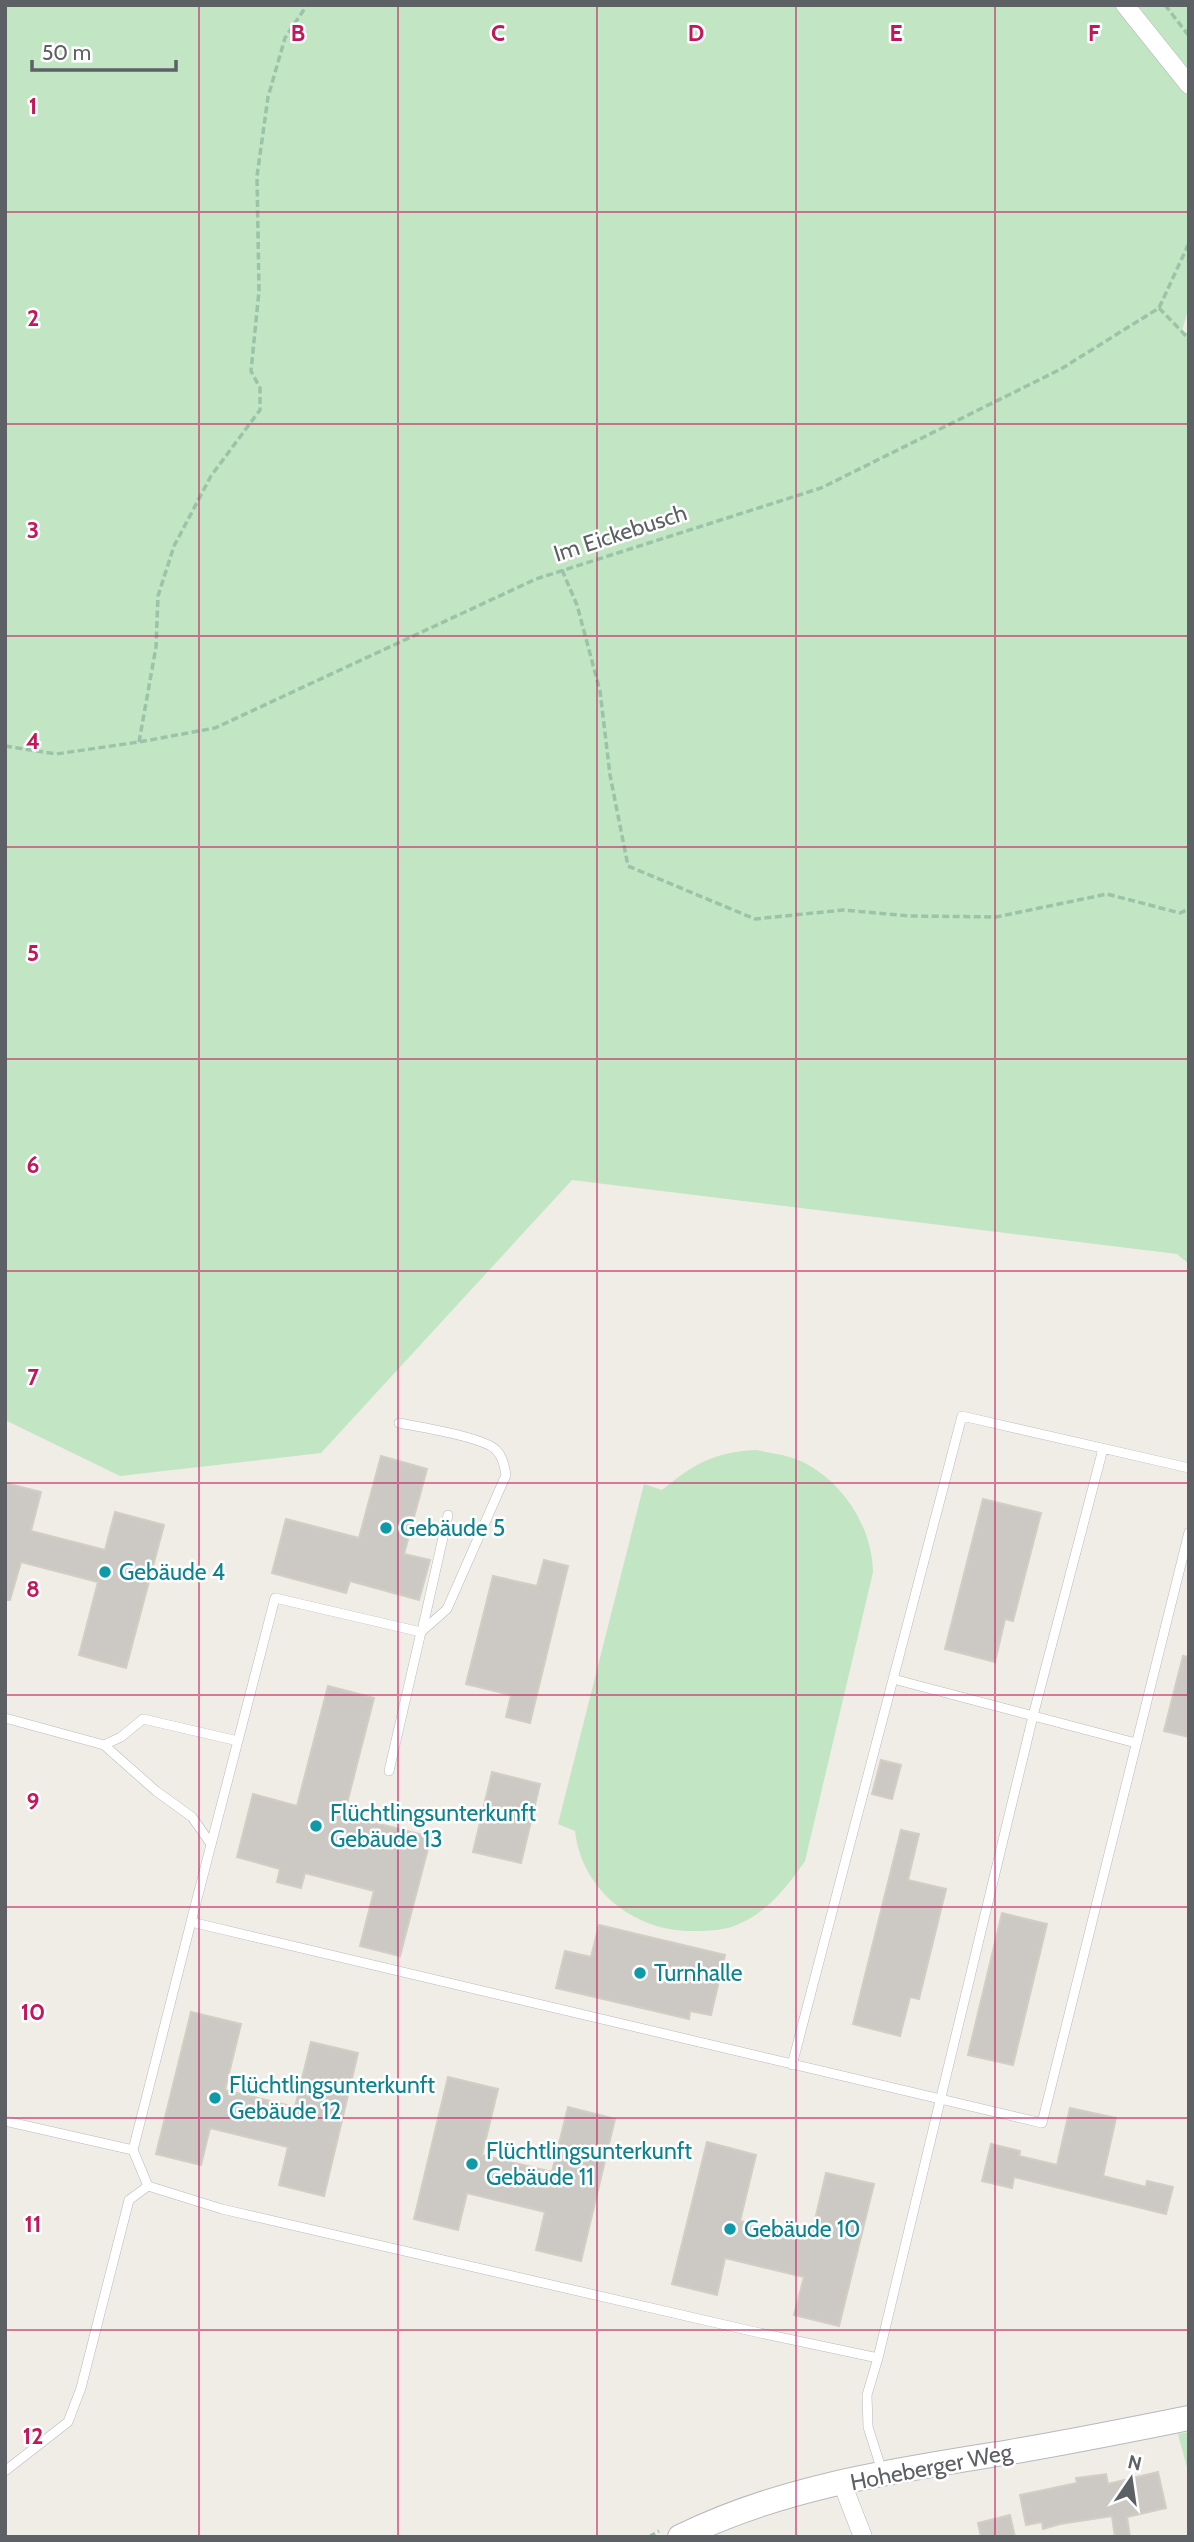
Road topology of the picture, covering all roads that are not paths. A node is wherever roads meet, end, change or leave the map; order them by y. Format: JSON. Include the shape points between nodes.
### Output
{"nodes":[{"id":1,"x":1125,"y":5,"type":"edge"},
{"id":2,"x":1189,"y":85,"type":"edge"},
{"id":3,"x":399,"y":1423,"type":"dead end"},
{"id":4,"x":1103,"y":1449,"type":"junction"},
{"id":5,"x":1189,"y":1468,"type":"edge"},
{"id":6,"x":448,"y":1515,"type":"dead end"},
{"id":7,"x":1189,"y":1532,"type":"edge"},
{"id":8,"x":421,"y":1632,"type":"junction"},
{"id":9,"x":893,"y":1679,"type":"junction"},
{"id":10,"x":1033,"y":1716,"type":"junction"},
{"id":11,"x":5,"y":1718,"type":"edge"},
{"id":12,"x":238,"y":1741,"type":"junction"},
{"id":13,"x":1136,"y":1743,"type":"junction"},
{"id":14,"x":104,"y":1745,"type":"junction"},
{"id":15,"x":389,"y":1771,"type":"dead end"},
{"id":16,"x":211,"y":1844,"type":"junction"},
{"id":17,"x":191,"y":1922,"type":"junction"},
{"id":18,"x":792,"y":2065,"type":"junction"},
{"id":19,"x":941,"y":2099,"type":"junction"},
{"id":20,"x":5,"y":2121,"type":"edge"},
{"id":21,"x":133,"y":2150,"type":"junction"},
{"id":22,"x":148,"y":2186,"type":"junction"},
{"id":23,"x":878,"y":2358,"type":"junction"},
{"id":24,"x":1189,"y":2418,"type":"edge"},
{"id":25,"x":5,"y":2471,"type":"edge"},
{"id":26,"x":883,"y":2473,"type":"junction"},
{"id":27,"x":842,"y":2483,"type":"junction"},
{"id":28,"x":680,"y":2537,"type":"edge"},
{"id":29,"x":863,"y":2537,"type":"edge"}],
"edges":[{"from":1,"to":2,"type":"street"},
{"from":3,"to":8,"type":"lane","via":[[480,1441],[494,1448],[506,1475],[447,1609]]},
{"from":4,"to":5,"type":"lane"},
{"from":4,"to":9,"type":"lane","via":[[962,1416]]},
{"from":4,"to":10,"type":"lane"},
{"from":6,"to":8,"type":"lane"},
{"from":7,"to":13,"type":"lane"},
{"from":8,"to":12,"type":"lane","via":[[275,1598]]},
{"from":8,"to":15,"type":"lane"},
{"from":9,"to":10,"type":"lane"},
{"from":9,"to":18,"type":"lane"},
{"from":10,"to":13,"type":"lane"},
{"from":10,"to":19,"type":"lane"},
{"from":11,"to":14,"type":"lane"},
{"from":12,"to":14,"type":"lane","via":[[144,1719]]},
{"from":12,"to":16,"type":"lane"},
{"from":13,"to":19,"type":"lane","via":[[1042,2123]]},
{"from":14,"to":16,"type":"lane","via":[[192,1817]]},
{"from":16,"to":17,"type":"lane"},
{"from":17,"to":18,"type":"lane"},
{"from":17,"to":21,"type":"lane"},
{"from":18,"to":19,"type":"lane"},
{"from":19,"to":23,"type":"lane"},
{"from":20,"to":21,"type":"lane"},
{"from":21,"to":22,"type":"lane"},
{"from":22,"to":23,"type":"lane","via":[[222,2208]]},
{"from":22,"to":25,"type":"lane","via":[[129,2200],[68,2423]]},
{"from":23,"to":26,"type":"lane","via":[[867,2395],[869,2427]]},
{"from":24,"to":26,"type":"street","name":"Hoheberger Weg"},
{"from":26,"to":27,"type":"street","name":"Hoheberger Weg"},
{"from":27,"to":28,"type":"street","name":"Hoheberger Weg","via":[[756,2504]]},
{"from":27,"to":29,"type":"street"}]}
